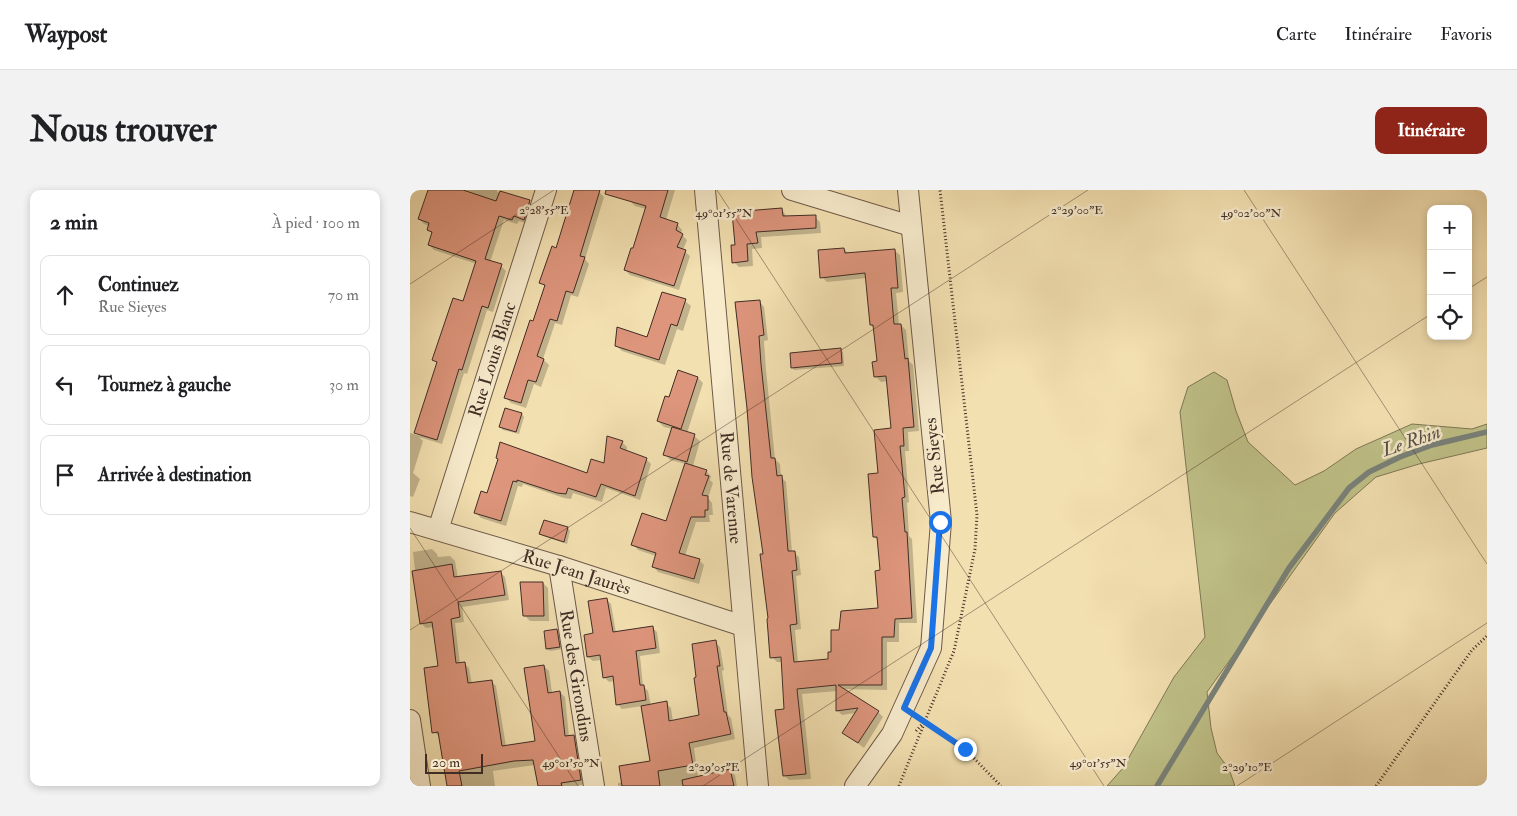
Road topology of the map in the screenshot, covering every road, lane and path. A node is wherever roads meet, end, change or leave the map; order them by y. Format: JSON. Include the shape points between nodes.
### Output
{"nodes":[{"id":1,"x":546,"y":190,"type":"edge"},
{"id":2,"x":706,"y":190,"type":"edge"},
{"id":3,"x":792,"y":190,"type":"edge"},
{"id":4,"x":908,"y":190,"type":"edge"},
{"id":5,"x":911,"y":226,"type":"junction"},
{"id":6,"x":410,"y":522,"type":"edge"},
{"id":7,"x":438,"y":530,"type":"junction"},
{"id":8,"x":559,"y":566,"type":"junction"},
{"id":9,"x":743,"y":626,"type":"junction"},
{"id":10,"x":1487,"y":636,"type":"edge"},
{"id":11,"x":904,"y":708,"type":"junction"},
{"id":12,"x":410,"y":720,"type":"edge"},
{"id":13,"x":925,"y":721,"type":"junction"},
{"id":14,"x":861,"y":784,"type":"edge"},
{"id":15,"x":420,"y":786,"type":"edge"},
{"id":16,"x":594,"y":786,"type":"edge"},
{"id":17,"x":758,"y":786,"type":"edge"},
{"id":18,"x":900,"y":786,"type":"edge"},
{"id":19,"x":1001,"y":786,"type":"edge"},
{"id":20,"x":1376,"y":786,"type":"edge"}],
"edges":[{"from":1,"to":7,"type":"street","name":"Rue Louis Blanc"},
{"from":2,"to":9,"type":"street","name":"Rue de Varenne"},
{"from":3,"to":5,"type":"street"},
{"from":4,"to":5,"type":"street","name":"Rue Sieyes"},
{"from":5,"to":11,"type":"street","name":"Rue Sieyes","via":[[940,522],[931,648]]},
{"from":6,"to":7,"type":"street","name":"Rue Jean Jaurès"},
{"from":7,"to":8,"type":"street","name":"Rue Jean Jaurès"},
{"from":8,"to":9,"type":"street","name":"Rue Jean Jaurès"},
{"from":8,"to":16,"type":"street","name":"Rue des Girondins"},
{"from":9,"to":17,"type":"street","name":"Rue de Varenne"},
{"from":10,"to":20,"type":"path","via":[[1472,650]]},
{"from":11,"to":13,"type":"path"},
{"from":11,"to":14,"type":"street","name":"Rue Sieyes"},
{"from":12,"to":15,"type":"street"},
{"from":13,"to":18,"type":"path"},
{"from":13,"to":19,"type":"path","via":[[965,749]]}]}
